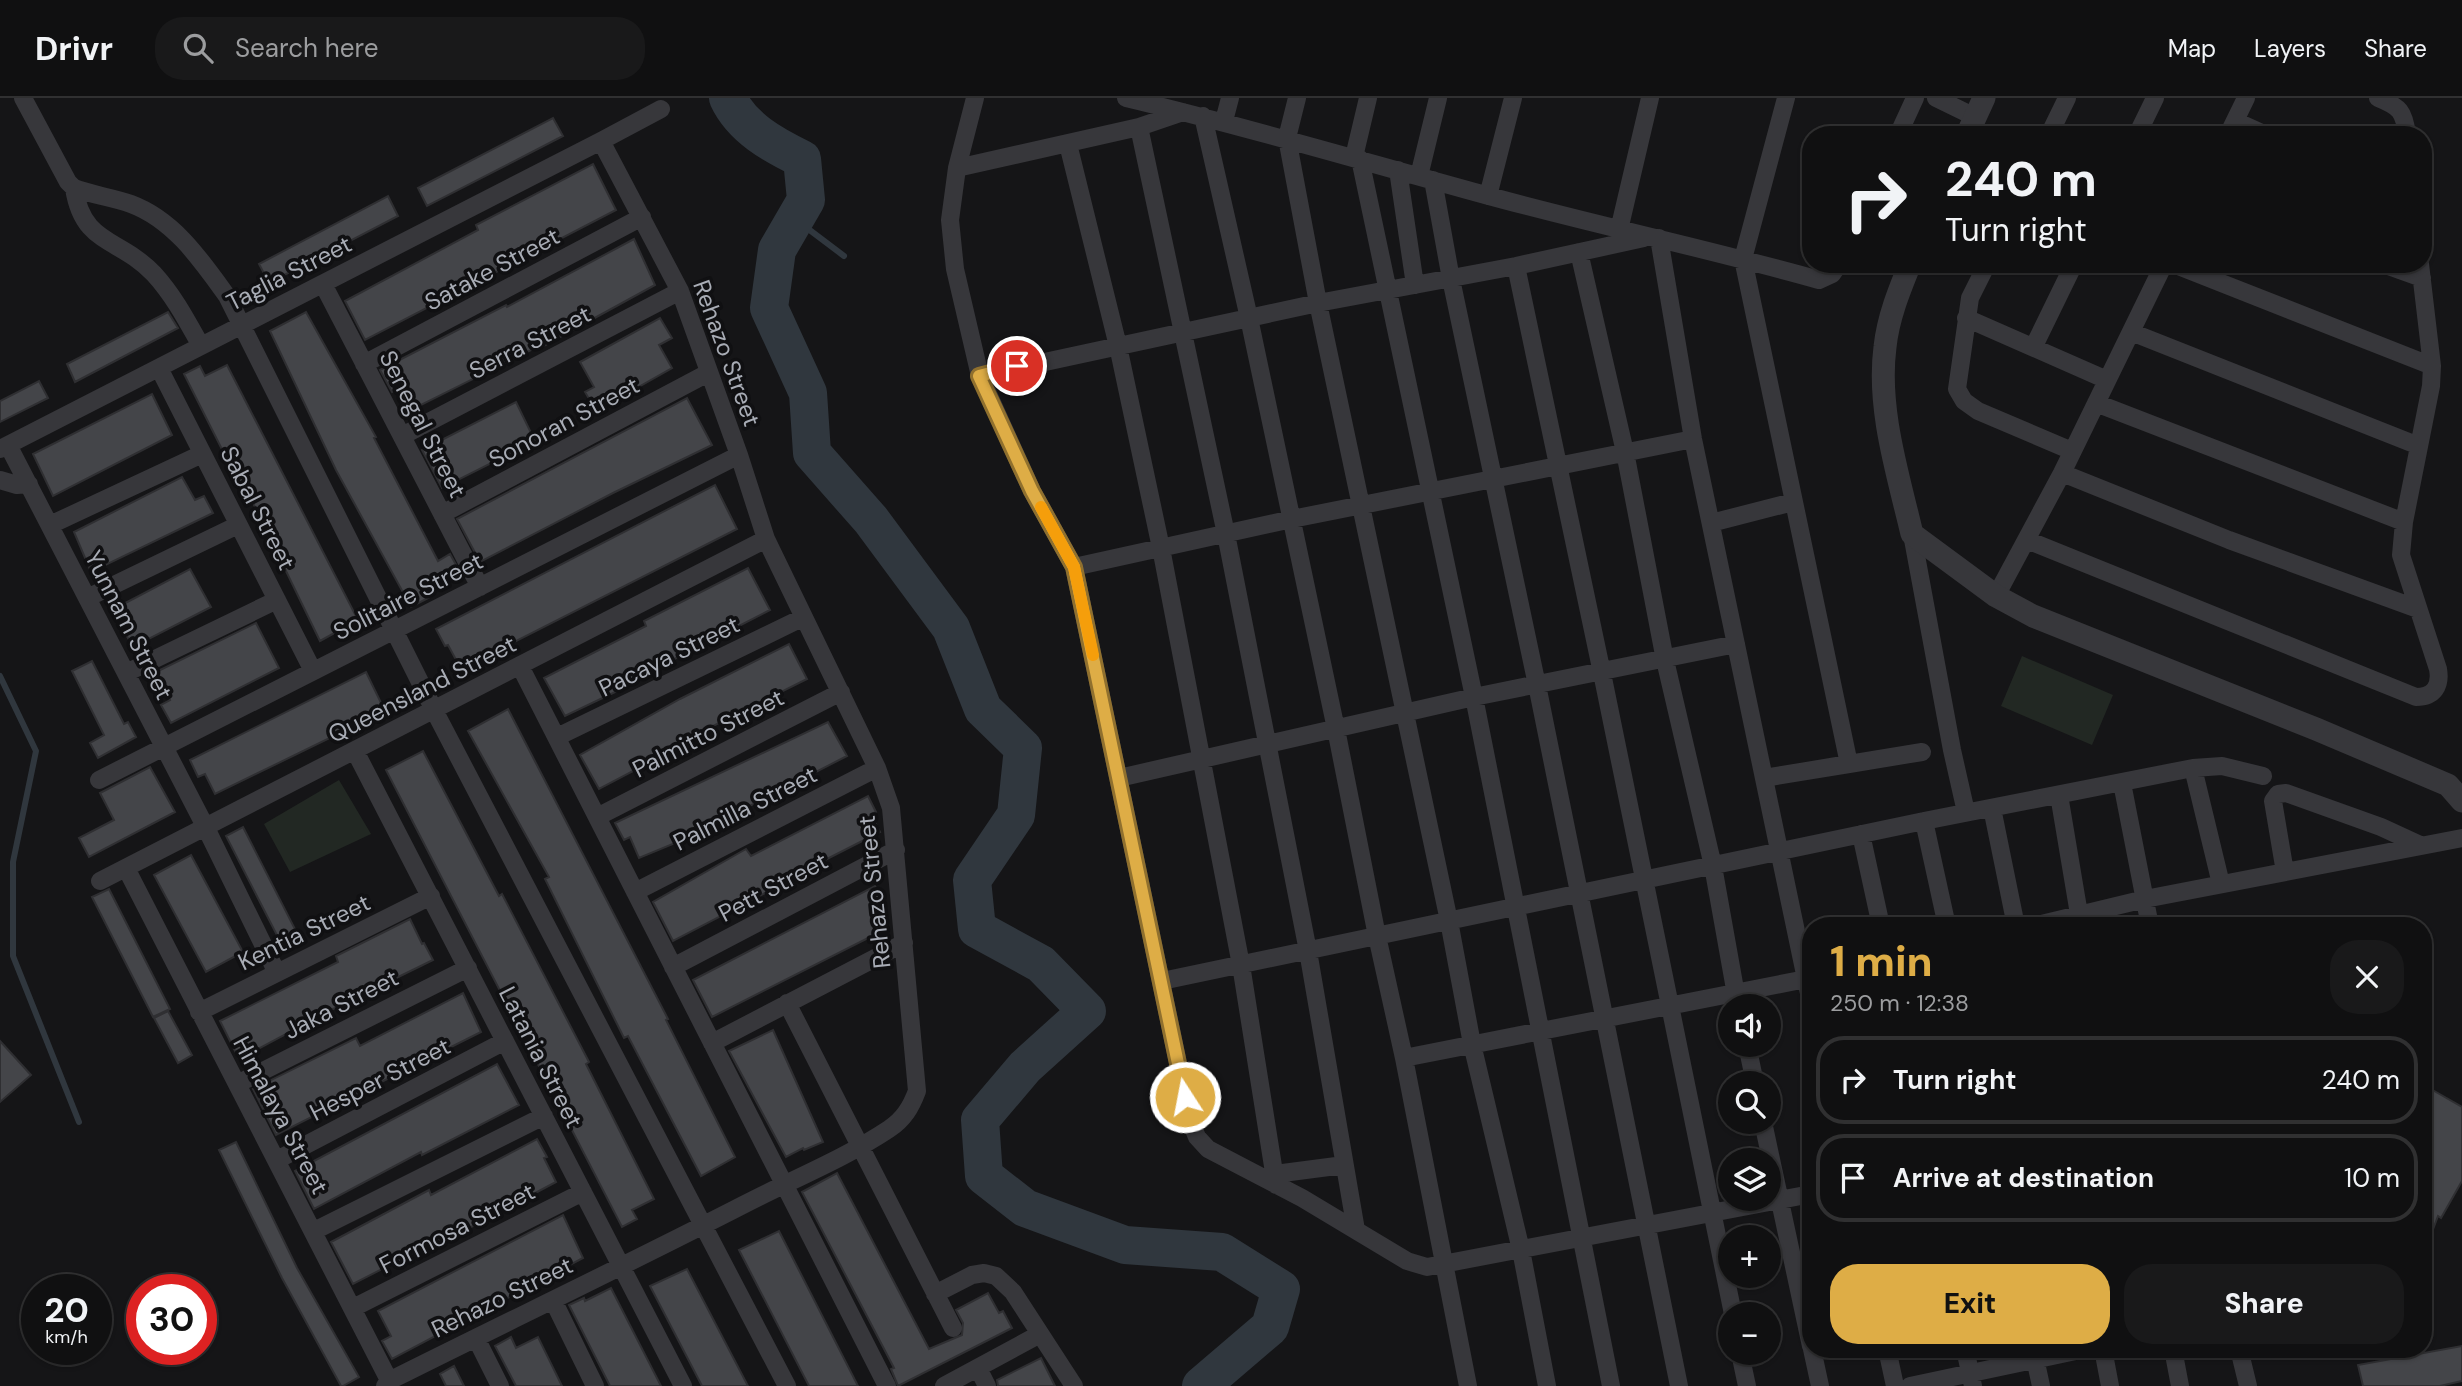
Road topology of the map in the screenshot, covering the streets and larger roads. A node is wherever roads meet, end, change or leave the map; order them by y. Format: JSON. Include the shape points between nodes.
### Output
{"nodes":[{"id":1,"x":23,"y":98,"type":"edge"},
{"id":2,"x":975,"y":98,"type":"edge"},
{"id":3,"x":1126,"y":98,"type":"edge"},
{"id":4,"x":1230,"y":98,"type":"edge"},
{"id":5,"x":1297,"y":98,"type":"edge"},
{"id":6,"x":1368,"y":98,"type":"edge"},
{"id":7,"x":1438,"y":98,"type":"edge"},
{"id":8,"x":1513,"y":98,"type":"edge"},
{"id":9,"x":1650,"y":98,"type":"edge"},
{"id":10,"x":1786,"y":98,"type":"edge"},
{"id":11,"x":1915,"y":98,"type":"edge"},
{"id":12,"x":1937,"y":98,"type":"edge"},
{"id":13,"x":2067,"y":98,"type":"edge"},
{"id":14,"x":2155,"y":98,"type":"edge"},
{"id":15,"x":2246,"y":98,"type":"edge"},
{"id":16,"x":2378,"y":98,"type":"edge"},
{"id":17,"x":1160,"y":102,"type":"edge"},
{"id":18,"x":661,"y":109,"type":"dead end"},
{"id":19,"x":1183,"y":111,"type":"junction"},
{"id":20,"x":1203,"y":116,"type":"junction"},
{"id":21,"x":1975,"y":117,"type":"edge"},
{"id":22,"x":1224,"y":121,"type":"junction"},
{"id":23,"x":1902,"y":126,"type":"edge"},
{"id":24,"x":2053,"y":126,"type":"edge"},
{"id":25,"x":2141,"y":126,"type":"edge"},
{"id":26,"x":2232,"y":126,"type":"edge"},
{"id":27,"x":2405,"y":126,"type":"edge"},
{"id":28,"x":1139,"y":127,"type":"junction"},
{"id":29,"x":1287,"y":138,"type":"junction"},
{"id":30,"x":601,"y":141,"type":"junction"},
{"id":31,"x":1068,"y":144,"type":"junction"},
{"id":32,"x":1357,"y":158,"type":"junction"},
{"id":33,"x":957,"y":168,"type":"junction"},
{"id":34,"x":1398,"y":170,"type":"junction"},
{"id":35,"x":1426,"y":178,"type":"junction"},
{"id":36,"x":74,"y":188,"type":"junction"},
{"id":37,"x":1488,"y":196,"type":"junction"},
{"id":38,"x":642,"y":217,"type":"junction"},
{"id":39,"x":1619,"y":230,"type":"junction"},
{"id":40,"x":1655,"y":237,"type":"junction"},
{"id":41,"x":1580,"y":253,"type":"junction"},
{"id":42,"x":1743,"y":258,"type":"junction"},
{"id":43,"x":1516,"y":266,"type":"junction"},
{"id":44,"x":1833,"y":273,"type":"edge"},
{"id":45,"x":1906,"y":273,"type":"edge"},
{"id":46,"x":1982,"y":273,"type":"edge"},
{"id":47,"x":2070,"y":273,"type":"edge"},
{"id":48,"x":2160,"y":273,"type":"edge"},
{"id":49,"x":2196,"y":273,"type":"edge"},
{"id":50,"x":2421,"y":273,"type":"edge"},
{"id":51,"x":1451,"y":279,"type":"junction"},
{"id":52,"x":323,"y":284,"type":"junction"},
{"id":53,"x":1415,"y":285,"type":"junction"},
{"id":54,"x":1387,"y":290,"type":"junction"},
{"id":55,"x":680,"y":291,"type":"junction"},
{"id":56,"x":1318,"y":303,"type":"junction"},
{"id":57,"x":1249,"y":318,"type":"junction"},
{"id":58,"x":1966,"y":318,"type":"junction"},
{"id":59,"x":242,"y":325,"type":"junction"},
{"id":60,"x":1182,"y":332,"type":"junction"},
{"id":61,"x":2131,"y":332,"type":"junction"},
{"id":62,"x":201,"y":346,"type":"junction"},
{"id":63,"x":1118,"y":346,"type":"junction"},
{"id":64,"x":2034,"y":346,"type":"junction"},
{"id":65,"x":364,"y":364,"type":"junction"},
{"id":66,"x":2432,"y":366,"type":"junction"},
{"id":67,"x":159,"y":368,"type":"junction"},
{"id":68,"x":708,"y":373,"type":"junction"},
{"id":69,"x":979,"y":376,"type":"junction"},
{"id":70,"x":2107,"y":380,"type":"junction"},
{"id":71,"x":2096,"y":402,"type":"junction"},
{"id":72,"x":402,"y":436,"type":"junction"},
{"id":73,"x":1693,"y":439,"type":"junction"},
{"id":74,"x":2419,"y":446,"type":"junction"},
{"id":75,"x":4,"y":447,"type":"edge"},
{"id":76,"x":2072,"y":451,"type":"junction"},
{"id":77,"x":1625,"y":453,"type":"junction"},
{"id":78,"x":202,"y":454,"type":"junction"},
{"id":79,"x":739,"y":455,"type":"junction"},
{"id":80,"x":1558,"y":466,"type":"junction"},
{"id":81,"x":2062,"y":473,"type":"junction"},
{"id":82,"x":1492,"y":479,"type":"junction"},
{"id":83,"x":0,"y":480,"type":"edge"},
{"id":84,"x":29,"y":484,"type":"junction"},
{"id":85,"x":1429,"y":492,"type":"junction"},
{"id":86,"x":1793,"y":502,"type":"junction"},
{"id":87,"x":1362,"y":505,"type":"junction"},
{"id":88,"x":442,"y":514,"type":"junction"},
{"id":89,"x":1292,"y":519,"type":"junction"},
{"id":90,"x":2404,"y":522,"type":"junction"},
{"id":91,"x":1711,"y":523,"type":"junction"},
{"id":92,"x":238,"y":525,"type":"junction"},
{"id":93,"x":50,"y":526,"type":"junction"},
{"id":94,"x":1226,"y":534,"type":"junction"},
{"id":95,"x":1912,"y":534,"type":"junction"},
{"id":96,"x":766,"y":539,"type":"junction"},
{"id":97,"x":2027,"y":540,"type":"junction"},
{"id":98,"x":1161,"y":548,"type":"junction"},
{"id":99,"x":1074,"y":567,"type":"junction"},
{"id":100,"x":480,"y":587,"type":"junction"},
{"id":101,"x":1996,"y":596,"type":"junction"},
{"id":102,"x":87,"y":598,"type":"junction"},
{"id":103,"x":277,"y":600,"type":"junction"},
{"id":104,"x":2418,"y":609,"type":"junction"},
{"id":105,"x":802,"y":618,"type":"junction"},
{"id":106,"x":394,"y":630,"type":"junction"},
{"id":107,"x":1736,"y":644,"type":"junction"},
{"id":108,"x":1665,"y":660,"type":"junction"},
{"id":109,"x":520,"y":666,"type":"junction"},
{"id":110,"x":313,"y":671,"type":"junction"},
{"id":111,"x":126,"y":673,"type":"junction"},
{"id":112,"x":1602,"y":673,"type":"junction"},
{"id":113,"x":1536,"y":685,"type":"junction"},
{"id":114,"x":841,"y":692,"type":"junction"},
{"id":115,"x":1474,"y":697,"type":"junction"},
{"id":116,"x":435,"y":710,"type":"junction"},
{"id":117,"x":1406,"y":712,"type":"junction"},
{"id":118,"x":1336,"y":729,"type":"junction"},
{"id":119,"x":556,"y":737,"type":"junction"},
{"id":120,"x":1267,"y":743,"type":"junction"},
{"id":121,"x":164,"y":747,"type":"junction"},
{"id":122,"x":355,"y":751,"type":"junction"},
{"id":123,"x":1922,"y":752,"type":"dead end"},
{"id":124,"x":1201,"y":758,"type":"junction"},
{"id":125,"x":1849,"y":764,"type":"junction"},
{"id":126,"x":877,"y":768,"type":"junction"},
{"id":127,"x":2193,"y":768,"type":"junction"},
{"id":128,"x":2263,"y":776,"type":"dead end"},
{"id":129,"x":1119,"y":778,"type":"junction"},
{"id":130,"x":1764,"y":778,"type":"junction"},
{"id":131,"x":99,"y":780,"type":"dead end"},
{"id":132,"x":2122,"y":783,"type":"junction"},
{"id":133,"x":2059,"y":795,"type":"junction"},
{"id":134,"x":2462,"y":801,"type":"edge"},
{"id":135,"x":1992,"y":807,"type":"junction"},
{"id":136,"x":1966,"y":812,"type":"junction"},
{"id":137,"x":597,"y":817,"type":"junction"},
{"id":138,"x":1924,"y":821,"type":"junction"},
{"id":139,"x":206,"y":828,"type":"junction"},
{"id":140,"x":1861,"y":834,"type":"junction"},
{"id":141,"x":2462,"y":838,"type":"edge"},
{"id":142,"x":2420,"y":845,"type":"junction"},
{"id":143,"x":896,"y":850,"type":"junction"},
{"id":144,"x":1779,"y":852,"type":"junction"},
{"id":145,"x":1713,"y":866,"type":"junction"},
{"id":146,"x":126,"y":868,"type":"junction"},
{"id":147,"x":2285,"y":873,"type":"junction"},
{"id":148,"x":1644,"y":880,"type":"junction"},
{"id":149,"x":100,"y":881,"type":"dead end"},
{"id":150,"x":2221,"y":884,"type":"junction"},
{"id":151,"x":635,"y":892,"type":"junction"},
{"id":152,"x":1578,"y":894,"type":"junction"},
{"id":153,"x":431,"y":896,"type":"junction"},
{"id":154,"x":2145,"y":899,"type":"junction"},
{"id":155,"x":1514,"y":907,"type":"junction"},
{"id":156,"x":1879,"y":917,"type":"edge"},
{"id":157,"x":1945,"y":917,"type":"edge"},
{"id":158,"x":2014,"y":917,"type":"edge"},
{"id":159,"x":2079,"y":917,"type":"edge"},
{"id":160,"x":2089,"y":917,"type":"edge"},
{"id":161,"x":2148,"y":917,"type":"edge"},
{"id":162,"x":1449,"y":921,"type":"junction"},
{"id":163,"x":1377,"y":936,"type":"junction"},
{"id":164,"x":904,"y":943,"type":"junction"},
{"id":165,"x":1802,"y":949,"type":"edge"},
{"id":166,"x":1308,"y":951,"type":"junction"},
{"id":167,"x":1241,"y":965,"type":"junction"},
{"id":168,"x":468,"y":968,"type":"junction"},
{"id":169,"x":673,"y":968,"type":"junction"},
{"id":170,"x":277,"y":973,"type":"junction"},
{"id":171,"x":1163,"y":981,"type":"junction"},
{"id":172,"x":1802,"y":981,"type":"edge"},
{"id":173,"x":1736,"y":994,"type":"edge"},
{"id":174,"x":1758,"y":994,"type":"edge"},
{"id":175,"x":1718,"y":1002,"type":"edge"},
{"id":176,"x":787,"y":1003,"type":"junction"},
{"id":177,"x":1669,"y":1006,"type":"junction"},
{"id":178,"x":198,"y":1012,"type":"junction"},
{"id":179,"x":1603,"y":1019,"type":"junction"},
{"id":180,"x":1542,"y":1031,"type":"junction"},
{"id":181,"x":505,"y":1041,"type":"junction"},
{"id":182,"x":712,"y":1043,"type":"junction"},
{"id":183,"x":1472,"y":1044,"type":"junction"},
{"id":184,"x":1404,"y":1058,"type":"junction"},
{"id":185,"x":237,"y":1084,"type":"junction"},
{"id":186,"x":544,"y":1116,"type":"junction"},
{"id":187,"x":859,"y":1146,"type":"junction"},
{"id":188,"x":277,"y":1160,"type":"junction"},
{"id":189,"x":1344,"y":1165,"type":"junction"},
{"id":190,"x":1276,"y":1179,"type":"junction"},
{"id":191,"x":783,"y":1185,"type":"junction"},
{"id":192,"x":583,"y":1192,"type":"junction"},
{"id":193,"x":1802,"y":1197,"type":"edge"},
{"id":194,"x":1781,"y":1202,"type":"edge"},
{"id":195,"x":1781,"y":1207,"type":"edge"},
{"id":196,"x":1730,"y":1211,"type":"edge"},
{"id":197,"x":1713,"y":1214,"type":"junction"},
{"id":198,"x":705,"y":1225,"type":"junction"},
{"id":199,"x":1646,"y":1227,"type":"junction"},
{"id":200,"x":1356,"y":1230,"type":"junction"},
{"id":201,"x":314,"y":1231,"type":"junction"},
{"id":202,"x":1582,"y":1238,"type":"junction"},
{"id":203,"x":1521,"y":1250,"type":"junction"},
{"id":204,"x":1444,"y":1265,"type":"junction"},
{"id":205,"x":621,"y":1266,"type":"junction"},
{"id":206,"x":935,"y":1294,"type":"junction"},
{"id":207,"x":553,"y":1300,"type":"junction"},
{"id":208,"x":1730,"y":1302,"type":"edge"},
{"id":209,"x":1802,"y":1302,"type":"edge"},
{"id":210,"x":353,"y":1308,"type":"junction"},
{"id":211,"x":953,"y":1328,"type":"dead end"},
{"id":212,"x":1040,"y":1334,"type":"junction"},
{"id":213,"x":476,"y":1338,"type":"junction"},
{"id":214,"x":1814,"y":1358,"type":"edge"},
{"id":215,"x":1888,"y":1358,"type":"edge"},
{"id":216,"x":1967,"y":1358,"type":"edge"},
{"id":217,"x":2024,"y":1358,"type":"edge"},
{"id":218,"x":2035,"y":1358,"type":"edge"},
{"id":219,"x":2105,"y":1358,"type":"edge"},
{"id":220,"x":2175,"y":1358,"type":"edge"},
{"id":221,"x":2241,"y":1358,"type":"edge"},
{"id":222,"x":1742,"y":1365,"type":"edge"},
{"id":223,"x":978,"y":1368,"type":"junction"},
{"id":224,"x":1972,"y":1380,"type":"edge"},
{"id":225,"x":388,"y":1384,"type":"edge"},
{"id":226,"x":500,"y":1386,"type":"edge"},
{"id":227,"x":595,"y":1386,"type":"edge"},
{"id":228,"x":683,"y":1386,"type":"edge"},
{"id":229,"x":787,"y":1386,"type":"edge"},
{"id":230,"x":887,"y":1386,"type":"edge"},
{"id":231,"x":944,"y":1386,"type":"edge"},
{"id":232,"x":987,"y":1386,"type":"edge"},
{"id":233,"x":1074,"y":1386,"type":"edge"},
{"id":234,"x":1468,"y":1386,"type":"edge"},
{"id":235,"x":1547,"y":1386,"type":"edge"},
{"id":236,"x":1611,"y":1386,"type":"edge"},
{"id":237,"x":1679,"y":1386,"type":"edge"},
{"id":238,"x":1746,"y":1386,"type":"edge"},
{"id":239,"x":1820,"y":1386,"type":"edge"},
{"id":240,"x":1895,"y":1386,"type":"edge"},
{"id":241,"x":1910,"y":1386,"type":"edge"},
{"id":242,"x":2041,"y":1386,"type":"edge"},
{"id":243,"x":2110,"y":1386,"type":"edge"},
{"id":244,"x":2180,"y":1386,"type":"edge"},
{"id":245,"x":2248,"y":1386,"type":"edge"}],
"edges":[{"from":1,"to":36,"type":"street"},
{"from":2,"to":33,"type":"street"},
{"from":3,"to":17,"type":"street"},
{"from":4,"to":22,"type":"street"},
{"from":5,"to":29,"type":"street"},
{"from":6,"to":32,"type":"street"},
{"from":7,"to":35,"type":"street"},
{"from":8,"to":37,"type":"street"},
{"from":9,"to":39,"type":"street"},
{"from":10,"to":42,"type":"street"},
{"from":11,"to":23,"type":"street"},
{"from":12,"to":21,"type":"street"},
{"from":13,"to":24,"type":"street"},
{"from":14,"to":25,"type":"street"},
{"from":15,"to":26,"type":"street"},
{"from":16,"to":27,"type":"street","via":[[2401,111]]},
{"from":17,"to":19,"type":"street"},
{"from":18,"to":30,"type":"street","name":"Taglia Street"},
{"from":19,"to":20,"type":"street"},
{"from":19,"to":28,"type":"street"},
{"from":20,"to":22,"type":"street"},
{"from":20,"to":57,"type":"street"},
{"from":22,"to":29,"type":"street"},
{"from":28,"to":31,"type":"street"},
{"from":28,"to":60,"type":"street"},
{"from":29,"to":32,"type":"street"},
{"from":29,"to":56,"type":"street"},
{"from":30,"to":38,"type":"street","name":"Rehazo Street"},
{"from":30,"to":52,"type":"street","name":"Taglia Street"},
{"from":31,"to":33,"type":"street"},
{"from":31,"to":63,"type":"street"},
{"from":32,"to":34,"type":"street"},
{"from":32,"to":54,"type":"street"},
{"from":33,"to":69,"type":"street","via":[[950,220],[955,269]]},
{"from":34,"to":35,"type":"street"},
{"from":34,"to":53,"type":"street"},
{"from":35,"to":37,"type":"street"},
{"from":35,"to":51,"type":"street"},
{"from":36,"to":59,"type":"street","via":[[156,216],[205,266]]},
{"from":36,"to":62,"type":"street","via":[[77,207],[91,231],[141,261],[155,275]]},
{"from":37,"to":39,"type":"street"},
{"from":38,"to":55,"type":"street","name":"Rehazo Street"},
{"from":38,"to":65,"type":"street","name":"Satake Street"},
{"from":39,"to":40,"type":"street"},
{"from":40,"to":41,"type":"street"},
{"from":40,"to":42,"type":"street"},
{"from":40,"to":73,"type":"street"},
{"from":41,"to":43,"type":"street"},
{"from":41,"to":77,"type":"street"},
{"from":42,"to":44,"type":"street","via":[[1819,279]]},
{"from":42,"to":86,"type":"street"},
{"from":43,"to":51,"type":"street"},
{"from":43,"to":80,"type":"street"},
{"from":45,"to":95,"type":"street","via":[[1884,348],[1884,394]]},
{"from":46,"to":58,"type":"street"},
{"from":47,"to":64,"type":"street"},
{"from":48,"to":61,"type":"street"},
{"from":49,"to":66,"type":"street"},
{"from":50,"to":66,"type":"street"},
{"from":51,"to":53,"type":"street"},
{"from":51,"to":82,"type":"street"},
{"from":52,"to":59,"type":"street","name":"Taglia Street"},
{"from":52,"to":65,"type":"street","name":"Senegal Street"},
{"from":53,"to":54,"type":"street"},
{"from":54,"to":56,"type":"street"},
{"from":54,"to":85,"type":"street"},
{"from":55,"to":68,"type":"street","name":"Rehazo Street"},
{"from":55,"to":72,"type":"street","name":"Serra Street"},
{"from":56,"to":57,"type":"street"},
{"from":56,"to":87,"type":"street"},
{"from":57,"to":60,"type":"street"},
{"from":57,"to":89,"type":"street"},
{"from":58,"to":64,"type":"street"},
{"from":58,"to":76,"type":"street","via":[[1957,389],[1964,401]]},
{"from":59,"to":62,"type":"street","name":"Taglia Street"},
{"from":59,"to":106,"type":"street"},
{"from":60,"to":63,"type":"street"},
{"from":60,"to":94,"type":"street"},
{"from":61,"to":70,"type":"street"},
{"from":61,"to":74,"type":"street"},
{"from":62,"to":67,"type":"street","name":"Taglia Street"},
{"from":63,"to":69,"type":"street"},
{"from":63,"to":98,"type":"street"},
{"from":64,"to":70,"type":"street"},
{"from":65,"to":72,"type":"street","name":"Senegal Street"},
{"from":66,"to":74,"type":"street"},
{"from":67,"to":75,"type":"street","name":"Taglia Street"},
{"from":67,"to":78,"type":"street","name":"Sabal Street"},
{"from":68,"to":79,"type":"street","name":"Rehazo Street"},
{"from":68,"to":88,"type":"street","name":"Sonoran Street"},
{"from":69,"to":99,"type":"street","via":[[1032,491]]},
{"from":70,"to":71,"type":"street"},
{"from":71,"to":76,"type":"street"},
{"from":71,"to":90,"type":"street"},
{"from":72,"to":88,"type":"street","name":"Senegal Street"},
{"from":73,"to":77,"type":"street"},
{"from":73,"to":91,"type":"street"},
{"from":74,"to":90,"type":"street"},
{"from":75,"to":84,"type":"street","name":"Yunnam Street"},
{"from":76,"to":81,"type":"street"},
{"from":77,"to":80,"type":"street"},
{"from":77,"to":108,"type":"street"},
{"from":78,"to":92,"type":"street","name":"Sabal Street"},
{"from":78,"to":93,"type":"street"},
{"from":79,"to":96,"type":"street","name":"Rehazo Street"},
{"from":79,"to":100,"type":"street","name":"Solitaire Street"},
{"from":80,"to":82,"type":"street"},
{"from":80,"to":112,"type":"street"},
{"from":81,"to":97,"type":"street"},
{"from":81,"to":104,"type":"street"},
{"from":82,"to":85,"type":"street"},
{"from":82,"to":113,"type":"street"},
{"from":83,"to":84,"type":"street"},
{"from":84,"to":93,"type":"street","name":"Yunnam Street"},
{"from":85,"to":87,"type":"street"},
{"from":85,"to":115,"type":"street"},
{"from":86,"to":91,"type":"street"},
{"from":86,"to":125,"type":"street"},
{"from":87,"to":89,"type":"street"},
{"from":87,"to":117,"type":"street"},
{"from":88,"to":100,"type":"street","name":"Senegal Street"},
{"from":89,"to":94,"type":"street"},
{"from":89,"to":118,"type":"street"},
{"from":90,"to":104,"type":"street","via":[[2401,555]]},
{"from":91,"to":107,"type":"street"},
{"from":92,"to":102,"type":"street"},
{"from":92,"to":103,"type":"street","name":"Sabal Street"},
{"from":93,"to":102,"type":"street","name":"Yunnam Street"},
{"from":94,"to":98,"type":"street"},
{"from":94,"to":120,"type":"street"},
{"from":95,"to":101,"type":"street"},
{"from":95,"to":136,"type":"street"},
{"from":96,"to":105,"type":"street","name":"Rehazo Street"},
{"from":96,"to":109,"type":"street","name":"Queensland Street"},
{"from":97,"to":101,"type":"street"},
{"from":97,"to":104,"type":"street","via":[[2416,697],[2427,697],[2440,678]]},
{"from":98,"to":99,"type":"street"},
{"from":98,"to":124,"type":"street"},
{"from":99,"to":129,"type":"street"},
{"from":100,"to":106,"type":"street","name":"Solitaire Street"},
{"from":101,"to":134,"type":"street","via":[[2034,616],[2448,785]]},
{"from":102,"to":111,"type":"street","name":"Yunnam Street"},
{"from":103,"to":110,"type":"street","name":"Sabal Street"},
{"from":103,"to":111,"type":"street"},
{"from":105,"to":114,"type":"street","name":"Rehazo Street"},
{"from":105,"to":119,"type":"street","name":"Pacaya Street"},
{"from":106,"to":110,"type":"street","name":"Solitaire Street"},
{"from":106,"to":116,"type":"street"},
{"from":107,"to":108,"type":"street"},
{"from":107,"to":130,"type":"street"},
{"from":108,"to":112,"type":"street"},
{"from":108,"to":145,"type":"street"},
{"from":109,"to":116,"type":"street","name":"Queensland Street"},
{"from":109,"to":119,"type":"street"},
{"from":110,"to":121,"type":"street","name":"Solitaire Street"},
{"from":111,"to":121,"type":"street","name":"Yunnam Street"},
{"from":112,"to":113,"type":"street"},
{"from":112,"to":148,"type":"street"},
{"from":113,"to":115,"type":"street"},
{"from":113,"to":152,"type":"street"},
{"from":114,"to":126,"type":"street","name":"Rehazo Street"},
{"from":114,"to":137,"type":"street","name":"Palmitto Street"},
{"from":115,"to":117,"type":"street"},
{"from":115,"to":155,"type":"street"},
{"from":116,"to":122,"type":"street","name":"Queensland Street"},
{"from":116,"to":198,"type":"street"},
{"from":117,"to":118,"type":"street"},
{"from":117,"to":162,"type":"street"},
{"from":118,"to":120,"type":"street"},
{"from":118,"to":163,"type":"street"},
{"from":119,"to":137,"type":"street"},
{"from":120,"to":124,"type":"street"},
{"from":120,"to":166,"type":"street"},
{"from":121,"to":131,"type":"street","name":"Solitaire Street"},
{"from":121,"to":139,"type":"street","name":"Yunnam Street"},
{"from":122,"to":139,"type":"street","name":"Queensland Street"},
{"from":122,"to":153,"type":"street","name":"Latania Street"},
{"from":123,"to":125,"type":"street"},
{"from":124,"to":129,"type":"street"},
{"from":124,"to":167,"type":"street"},
{"from":125,"to":130,"type":"street"},
{"from":126,"to":143,"type":"street","name":"Rehazo Street","via":[[891,808]]},
{"from":126,"to":151,"type":"street","name":"Palmilla Street"},
{"from":127,"to":128,"type":"street","via":[[2222,766]]},
{"from":127,"to":132,"type":"street"},
{"from":127,"to":150,"type":"street"},
{"from":129,"to":171,"type":"street"},
{"from":130,"to":144,"type":"street"},
{"from":132,"to":133,"type":"street"},
{"from":132,"to":154,"type":"street"},
{"from":133,"to":135,"type":"street"},
{"from":133,"to":159,"type":"street"},
{"from":135,"to":136,"type":"street"},
{"from":135,"to":158,"type":"street"},
{"from":136,"to":138,"type":"street"},
{"from":137,"to":151,"type":"street"},
{"from":138,"to":140,"type":"street"},
{"from":138,"to":157,"type":"street"},
{"from":139,"to":146,"type":"street","name":"Queensland Street"},
{"from":139,"to":170,"type":"street","name":"Yunnam Street"},
{"from":140,"to":144,"type":"street"},
{"from":140,"to":156,"type":"street"},
{"from":141,"to":142,"type":"street"},
{"from":142,"to":147,"type":"street"},
{"from":142,"to":147,"type":"street","via":[[2381,827],[2278,794],[2273,801]]},
{"from":143,"to":164,"type":"street","name":"Rehazo Street"},
{"from":143,"to":169,"type":"street","name":"Pett Street"},
{"from":144,"to":145,"type":"street"},
{"from":144,"to":165,"type":"street"},
{"from":145,"to":148,"type":"street"},
{"from":145,"to":173,"type":"street"},
{"from":146,"to":149,"type":"street","name":"Queensland Street"},
{"from":146,"to":178,"type":"street","name":"Himalaya Street"},
{"from":147,"to":150,"type":"street"},
{"from":148,"to":152,"type":"street"},
{"from":148,"to":177,"type":"street"},
{"from":150,"to":154,"type":"street"},
{"from":151,"to":169,"type":"street"},
{"from":152,"to":155,"type":"street"},
{"from":152,"to":179,"type":"street"},
{"from":153,"to":168,"type":"street","name":"Latania Street"},
{"from":153,"to":170,"type":"street","name":"Kentia Street"},
{"from":154,"to":160,"type":"street"},
{"from":154,"to":161,"type":"street"},
{"from":155,"to":162,"type":"street"},
{"from":155,"to":180,"type":"street"},
{"from":162,"to":163,"type":"street"},
{"from":162,"to":183,"type":"street"},
{"from":163,"to":166,"type":"street"},
{"from":163,"to":184,"type":"street"},
{"from":164,"to":176,"type":"street"},
{"from":164,"to":187,"type":"street","name":"Rehazo Street","via":[[917,1091],[902,1118]]},
{"from":166,"to":167,"type":"street"},
{"from":166,"to":189,"type":"street"},
{"from":167,"to":171,"type":"street"},
{"from":167,"to":190,"type":"street"},
{"from":168,"to":181,"type":"street","name":"Latania Street"},
{"from":168,"to":185,"type":"street","name":"Jaka Street"},
{"from":169,"to":182,"type":"street"},
{"from":170,"to":178,"type":"street","name":"Kentia Street"},
{"from":171,"to":190,"type":"street","via":[[1197,1137],[1208,1149]]},
{"from":172,"to":174,"type":"street"},
{"from":175,"to":177,"type":"street"},
{"from":176,"to":182,"type":"street"},
{"from":176,"to":187,"type":"street"},
{"from":177,"to":179,"type":"street"},
{"from":177,"to":197,"type":"street"},
{"from":178,"to":185,"type":"street","name":"Himalaya Street"},
{"from":179,"to":180,"type":"street"},
{"from":179,"to":199,"type":"street"},
{"from":180,"to":183,"type":"street"},
{"from":180,"to":202,"type":"street"},
{"from":181,"to":186,"type":"street","name":"Latania Street"},
{"from":181,"to":188,"type":"street","name":"Hesper Street"},
{"from":182,"to":191,"type":"street"},
{"from":183,"to":184,"type":"street"},
{"from":183,"to":203,"type":"street"},
{"from":184,"to":204,"type":"street"},
{"from":185,"to":188,"type":"street","name":"Himalaya Street"},
{"from":186,"to":192,"type":"street","name":"Latania Street"},
{"from":186,"to":201,"type":"street"},
{"from":187,"to":191,"type":"street","name":"Rehazo Street"},
{"from":187,"to":206,"type":"street"},
{"from":188,"to":201,"type":"street","name":"Himalaya Street"},
{"from":189,"to":190,"type":"street"},
{"from":189,"to":200,"type":"street"},
{"from":190,"to":200,"type":"street"},
{"from":191,"to":198,"type":"street","name":"Rehazo Street"},
{"from":191,"to":230,"type":"street"},
{"from":192,"to":205,"type":"street","name":"Latania Street"},
{"from":192,"to":210,"type":"street","name":"Formosa Street"},
{"from":193,"to":194,"type":"street"},
{"from":195,"to":209,"type":"street"},
{"from":196,"to":197,"type":"street"},
{"from":197,"to":199,"type":"street"},
{"from":197,"to":208,"type":"street"},
{"from":198,"to":205,"type":"street","name":"Rehazo Street"},
{"from":198,"to":229,"type":"street"},
{"from":199,"to":202,"type":"street"},
{"from":199,"to":237,"type":"street"},
{"from":200,"to":204,"type":"street","via":[[1407,1261],[1427,1267]]},
{"from":201,"to":210,"type":"street","name":"Himalaya Street"},
{"from":202,"to":203,"type":"street"},
{"from":202,"to":236,"type":"street"},
{"from":203,"to":204,"type":"street"},
{"from":203,"to":235,"type":"street"},
{"from":204,"to":234,"type":"street"},
{"from":205,"to":207,"type":"street","name":"Rehazo Street"},
{"from":205,"to":228,"type":"street","name":"Latania Street"},
{"from":206,"to":211,"type":"street"},
{"from":206,"to":212,"type":"street","via":[[972,1275],[996,1276],[1013,1292]]},
{"from":207,"to":213,"type":"street","name":"Rehazo Street"},
{"from":207,"to":227,"type":"street"},
{"from":210,"to":225,"type":"street","name":"Himalaya Street"},
{"from":212,"to":223,"type":"street"},
{"from":212,"to":233,"type":"street"},
{"from":213,"to":225,"type":"street","name":"Rehazo Street"},
{"from":213,"to":226,"type":"street"},
{"from":214,"to":239,"type":"street"},
{"from":215,"to":240,"type":"street"},
{"from":216,"to":224,"type":"street"},
{"from":217,"to":224,"type":"street"},
{"from":218,"to":242,"type":"street"},
{"from":219,"to":243,"type":"street"},
{"from":220,"to":244,"type":"street"},
{"from":221,"to":245,"type":"street"},
{"from":222,"to":238,"type":"street"},
{"from":223,"to":231,"type":"street"},
{"from":223,"to":232,"type":"street"},
{"from":224,"to":241,"type":"street"}]}
